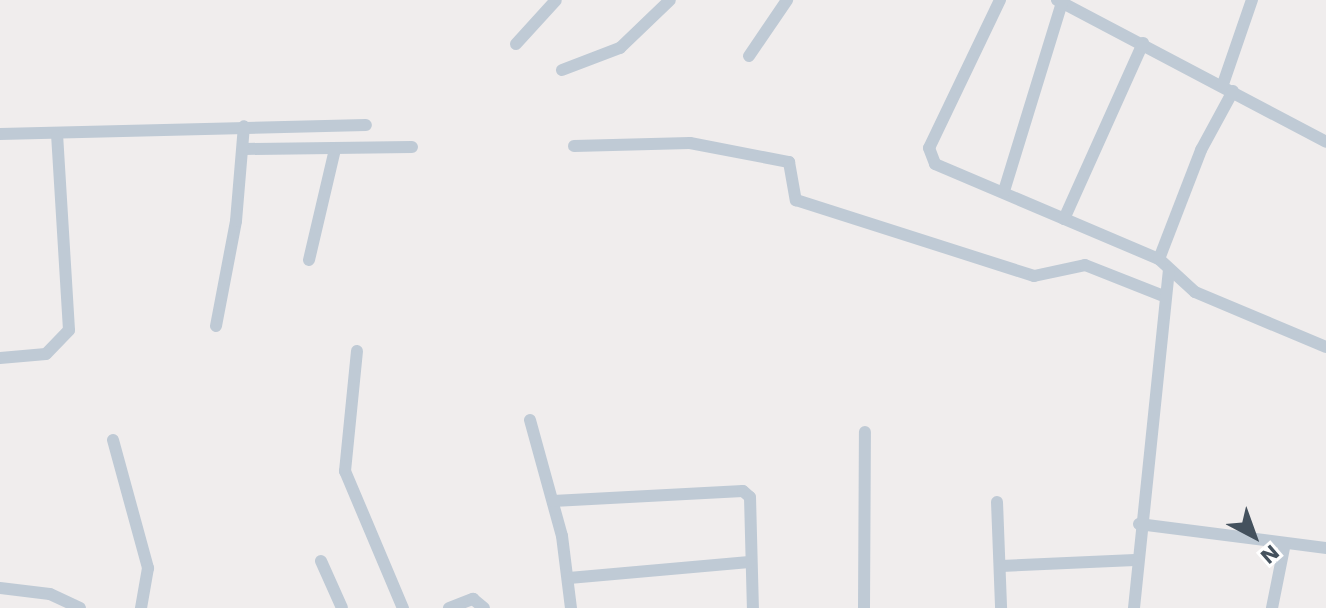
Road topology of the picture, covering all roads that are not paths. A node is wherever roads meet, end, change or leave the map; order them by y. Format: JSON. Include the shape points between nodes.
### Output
{"nodes":[{"id":1,"x":556,"y":0,"type":"edge"},
{"id":2,"x":670,"y":0,"type":"edge"},
{"id":3,"x":787,"y":0,"type":"edge"},
{"id":4,"x":1000,"y":0,"type":"edge"},
{"id":5,"x":1252,"y":0,"type":"edge"},
{"id":6,"x":1060,"y":1,"type":"edge"},
{"id":7,"x":1143,"y":43,"type":"junction"},
{"id":8,"x":516,"y":44,"type":"dead end"},
{"id":9,"x":749,"y":56,"type":"dead end"},
{"id":10,"x":562,"y":70,"type":"dead end"},
{"id":11,"x":1228,"y":88,"type":"junction"},
{"id":12,"x":366,"y":125,"type":"dead end"},
{"id":13,"x":244,"y":126,"type":"junction"},
{"id":14,"x":0,"y":134,"type":"edge"},
{"id":15,"x":57,"y":136,"type":"junction"},
{"id":16,"x":1326,"y":142,"type":"edge"},
{"id":17,"x":574,"y":146,"type":"dead end"},
{"id":18,"x":412,"y":147,"type":"dead end"},
{"id":19,"x":244,"y":149,"type":"junction"},
{"id":20,"x":335,"y":149,"type":"junction"},
{"id":21,"x":1004,"y":191,"type":"junction"},
{"id":22,"x":1064,"y":219,"type":"junction"},
{"id":23,"x":1159,"y":259,"type":"junction"},
{"id":24,"x":309,"y":260,"type":"dead end"},
{"id":25,"x":1169,"y":271,"type":"junction"},
{"id":26,"x":1161,"y":295,"type":"junction"},
{"id":27,"x":216,"y":326,"type":"dead end"},
{"id":28,"x":1326,"y":347,"type":"edge"},
{"id":29,"x":357,"y":351,"type":"dead end"},
{"id":30,"x":0,"y":358,"type":"edge"},
{"id":31,"x":530,"y":420,"type":"dead end"},
{"id":32,"x":865,"y":432,"type":"dead end"},
{"id":33,"x":113,"y":440,"type":"dead end"},
{"id":34,"x":553,"y":501,"type":"junction"},
{"id":35,"x":997,"y":502,"type":"dead end"},
{"id":36,"x":1139,"y":524,"type":"junction"},
{"id":37,"x":1285,"y":543,"type":"junction"},
{"id":38,"x":1326,"y":548,"type":"edge"},
{"id":39,"x":1135,"y":560,"type":"junction"},
{"id":40,"x":321,"y":561,"type":"dead end"},
{"id":41,"x":749,"y":562,"type":"junction"},
{"id":42,"x":1001,"y":566,"type":"junction"},
{"id":43,"x":569,"y":578,"type":"junction"},
{"id":44,"x":0,"y":588,"type":"edge"},
{"id":45,"x":80,"y":608,"type":"edge"},
{"id":46,"x":141,"y":608,"type":"edge"},
{"id":47,"x":342,"y":608,"type":"edge"},
{"id":48,"x":403,"y":608,"type":"edge"},
{"id":49,"x":449,"y":608,"type":"edge"},
{"id":50,"x":484,"y":608,"type":"edge"},
{"id":51,"x":571,"y":608,"type":"edge"},
{"id":52,"x":753,"y":608,"type":"edge"},
{"id":53,"x":864,"y":608,"type":"edge"},
{"id":54,"x":1001,"y":608,"type":"edge"},
{"id":55,"x":1134,"y":608,"type":"edge"},
{"id":56,"x":1272,"y":608,"type":"edge"}],
"edges":[{"from":1,"to":8,"type":"street"},
{"from":2,"to":10,"type":"street","via":[[620,48]]},
{"from":3,"to":9,"type":"street"},
{"from":4,"to":21,"type":"street","via":[[929,148],[935,164]]},
{"from":5,"to":11,"type":"street"},
{"from":6,"to":7,"type":"street"},
{"from":6,"to":21,"type":"street"},
{"from":7,"to":11,"type":"street"},
{"from":7,"to":22,"type":"street"},
{"from":11,"to":16,"type":"street"},
{"from":11,"to":23,"type":"street"},
{"from":12,"to":13,"type":"street"},
{"from":13,"to":15,"type":"street"},
{"from":13,"to":19,"type":"street"},
{"from":14,"to":15,"type":"street"},
{"from":15,"to":30,"type":"street","via":[[69,330],[46,354]]},
{"from":17,"to":26,"type":"street","via":[[690,143],[789,162],[796,200],[1034,276],[1085,265]]},
{"from":18,"to":20,"type":"street"},
{"from":19,"to":20,"type":"street"},
{"from":19,"to":27,"type":"street"},
{"from":20,"to":24,"type":"street"},
{"from":21,"to":22,"type":"street"},
{"from":22,"to":23,"type":"street"},
{"from":23,"to":25,"type":"street"},
{"from":25,"to":26,"type":"street"},
{"from":25,"to":28,"type":"street","via":[[1195,292]]},
{"from":26,"to":36,"type":"street","via":[[1160,405]]},
{"from":29,"to":48,"type":"street","via":[[345,471]]},
{"from":31,"to":34,"type":"street"},
{"from":32,"to":53,"type":"street"},
{"from":33,"to":46,"type":"street","via":[[146,558]]},
{"from":34,"to":41,"type":"street","via":[[743,491],[750,497]]},
{"from":34,"to":43,"type":"street"},
{"from":35,"to":42,"type":"street"},
{"from":36,"to":37,"type":"street"},
{"from":36,"to":39,"type":"street"},
{"from":37,"to":38,"type":"street"},
{"from":37,"to":56,"type":"street"},
{"from":39,"to":42,"type":"street"},
{"from":39,"to":55,"type":"street"},
{"from":40,"to":47,"type":"street"},
{"from":41,"to":43,"type":"street"},
{"from":41,"to":52,"type":"street"},
{"from":42,"to":54,"type":"street"},
{"from":43,"to":51,"type":"street"},
{"from":44,"to":45,"type":"street","via":[[50,594]]},
{"from":49,"to":50,"type":"street","via":[[473,599]]}]}
